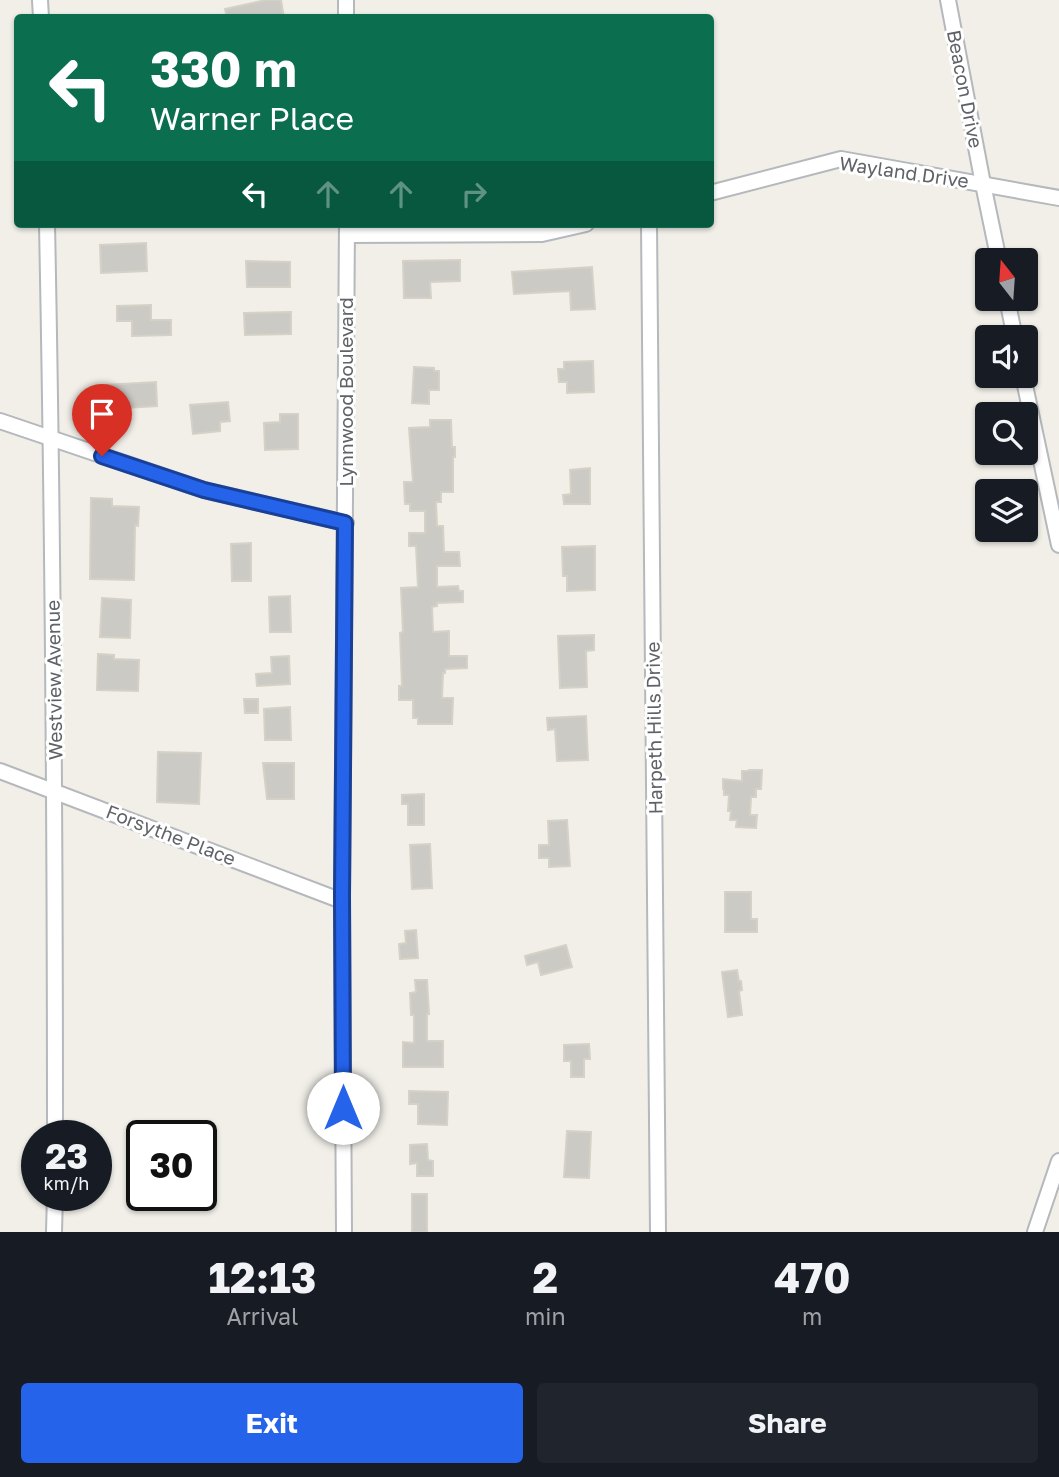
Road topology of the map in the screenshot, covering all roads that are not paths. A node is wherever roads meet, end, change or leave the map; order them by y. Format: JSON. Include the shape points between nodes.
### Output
{"nodes":[{"id":1,"x":948,"y":0,"type":"edge"},
{"id":2,"x":983,"y":184,"type":"junction"},
{"id":3,"x":714,"y":192,"type":"edge"},
{"id":4,"x":1059,"y":198,"type":"edge"},
{"id":5,"x":47,"y":228,"type":"edge"},
{"id":6,"x":568,"y":228,"type":"edge"},
{"id":7,"x":649,"y":228,"type":"edge"},
{"id":8,"x":347,"y":229,"type":"edge"},
{"id":9,"x":996,"y":248,"type":"edge"},
{"id":10,"x":1026,"y":388,"type":"edge"},
{"id":11,"x":0,"y":421,"type":"edge"},
{"id":12,"x":52,"y":439,"type":"junction"},
{"id":13,"x":345,"y":523,"type":"junction"},
{"id":14,"x":1059,"y":545,"type":"edge"},
{"id":15,"x":0,"y":771,"type":"edge"},
{"id":16,"x":55,"y":791,"type":"junction"},
{"id":17,"x":342,"y":901,"type":"junction"},
{"id":18,"x":55,"y":1120,"type":"edge"},
{"id":19,"x":1059,"y":1161,"type":"edge"},
{"id":20,"x":55,"y":1211,"type":"edge"},
{"id":21,"x":54,"y":1232,"type":"edge"},
{"id":22,"x":344,"y":1232,"type":"edge"},
{"id":23,"x":658,"y":1232,"type":"edge"},
{"id":24,"x":1035,"y":1232,"type":"edge"}],
"edges":[{"from":1,"to":2,"type":"street","name":"Beacon Drive"},
{"from":2,"to":3,"type":"street","name":"Wayland Drive","via":[[841,159]]},
{"from":2,"to":4,"type":"street","name":"Wayland Drive"},
{"from":2,"to":9,"type":"street","name":"Beacon Drive"},
{"from":5,"to":12,"type":"street","name":"Westview Avenue"},
{"from":6,"to":8,"type":"street","via":[[542,234]]},
{"from":7,"to":23,"type":"street","name":"Harpeth Hills Drive"},
{"from":8,"to":13,"type":"street","name":"Lynnwood Boulevard"},
{"from":10,"to":14,"type":"street"},
{"from":11,"to":12,"type":"street"},
{"from":12,"to":13,"type":"street","via":[[204,490]]},
{"from":12,"to":16,"type":"street","name":"Westview Avenue"},
{"from":13,"to":17,"type":"street","name":"Lynnwood Boulevard"},
{"from":15,"to":16,"type":"street","name":"Forsythe Place"},
{"from":16,"to":17,"type":"street","name":"Forsythe Place"},
{"from":16,"to":18,"type":"street","name":"Westview Avenue"},
{"from":17,"to":22,"type":"street","name":"Lynnwood Boulevard"},
{"from":19,"to":24,"type":"street"},
{"from":20,"to":21,"type":"street"}]}
